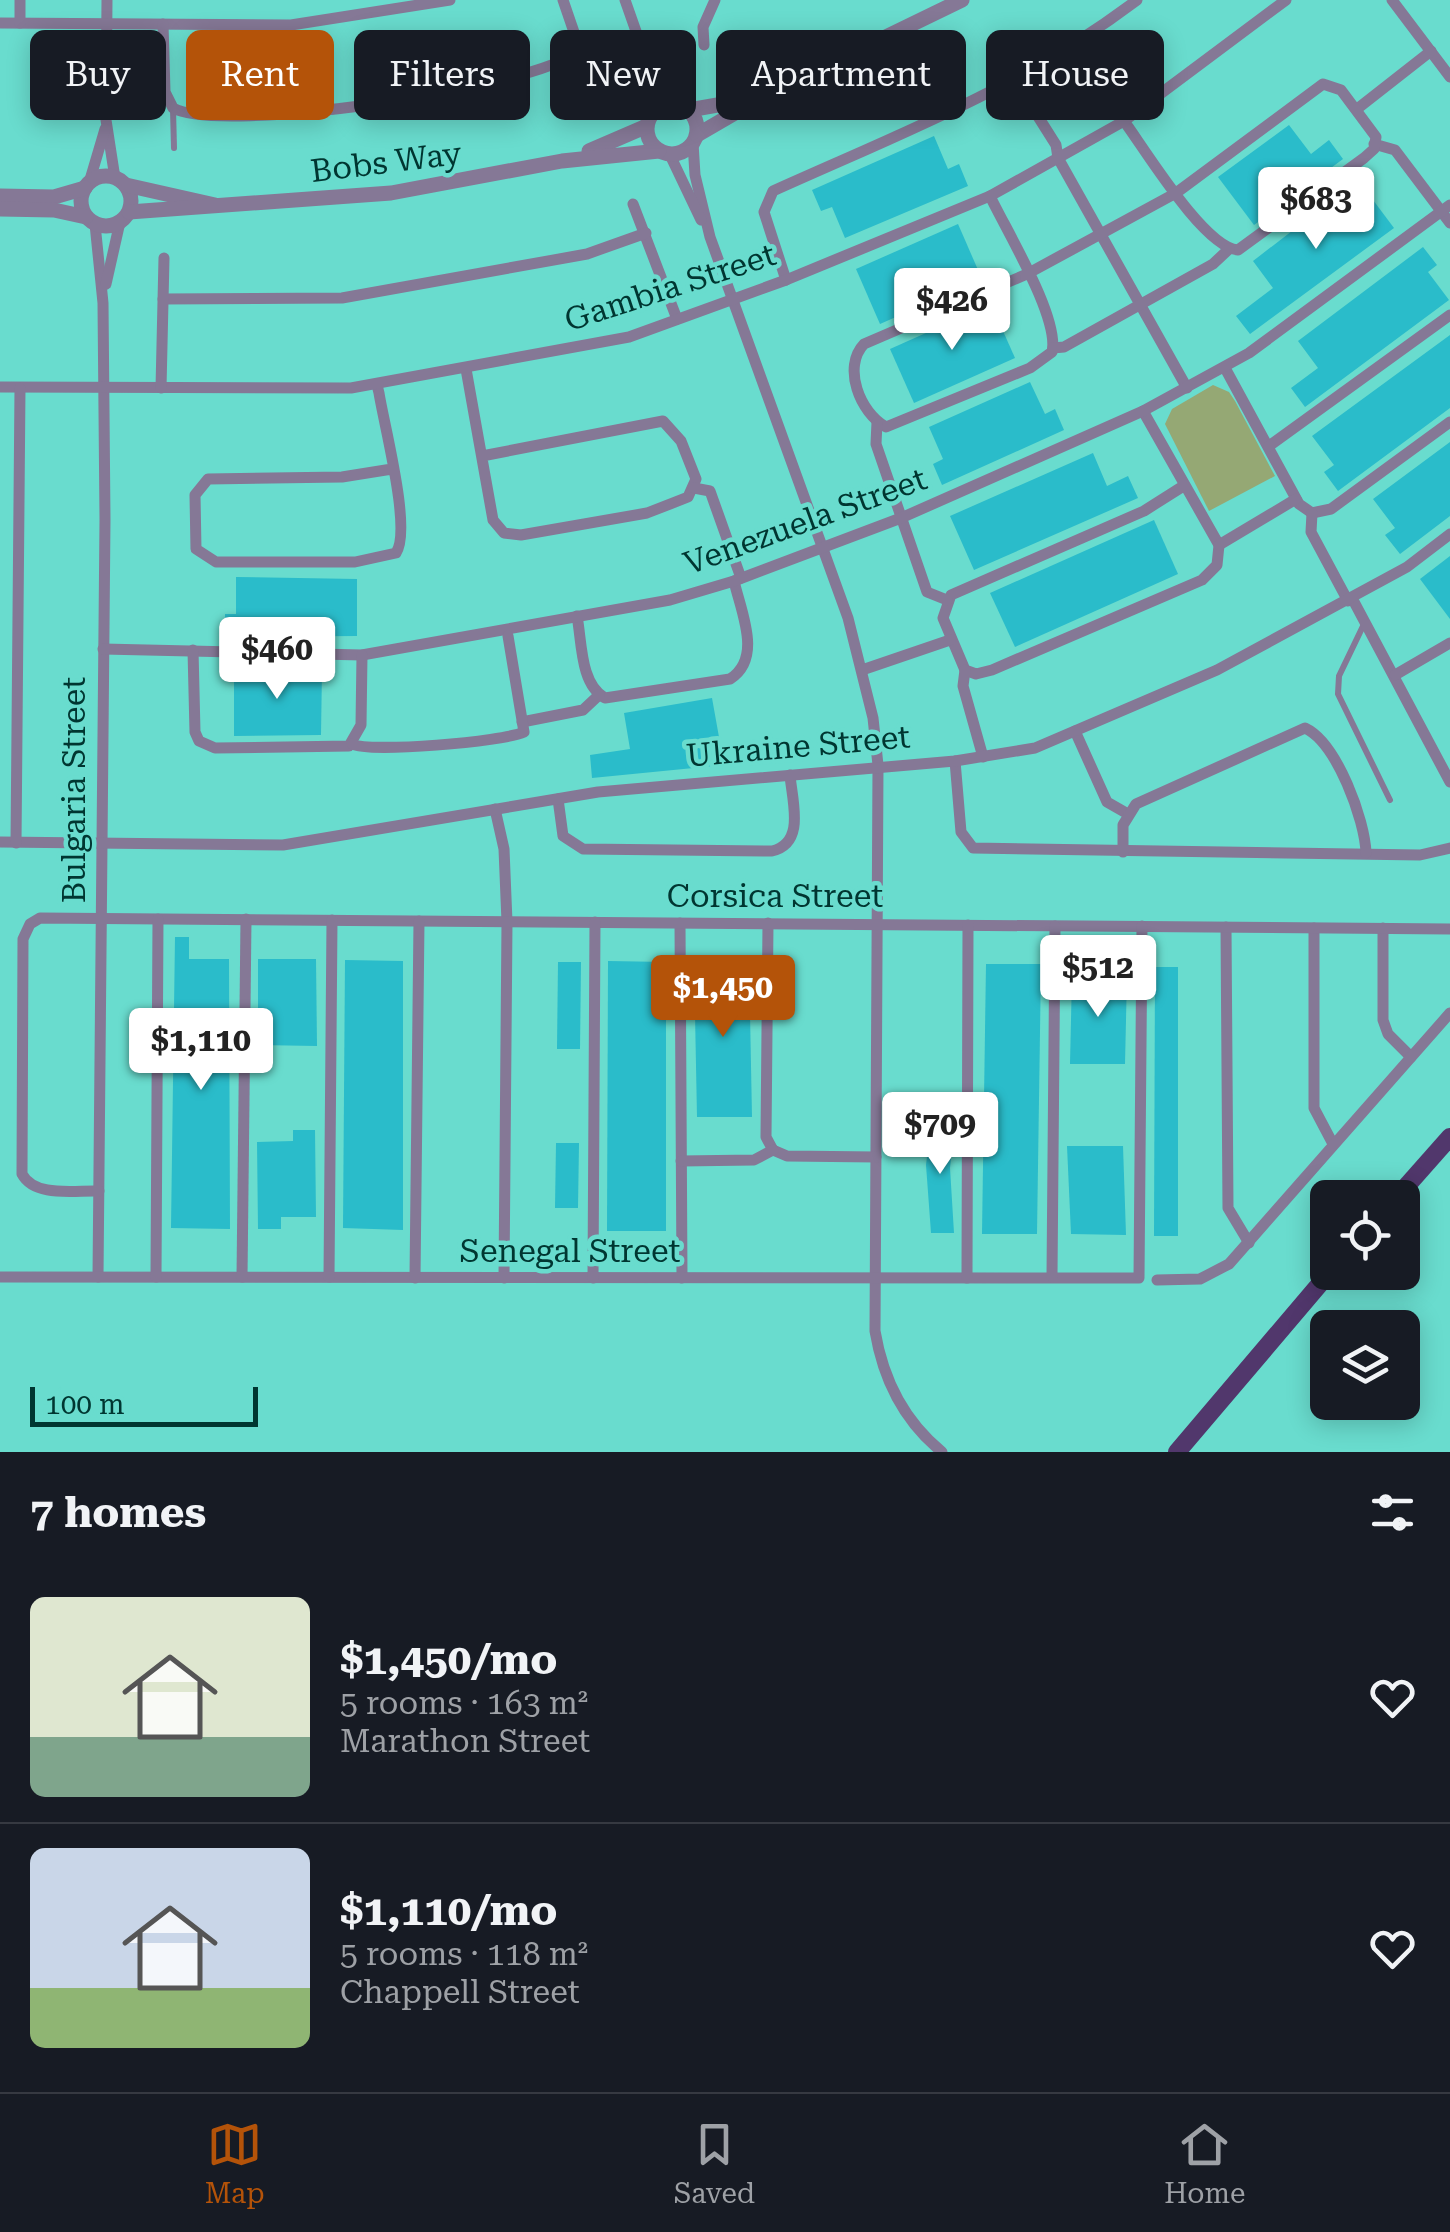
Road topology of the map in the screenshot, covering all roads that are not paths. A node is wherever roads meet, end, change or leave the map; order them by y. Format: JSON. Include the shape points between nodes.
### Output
{"nodes":[{"id":1,"x":20,"y":0,"type":"edge"},
{"id":2,"x":107,"y":0,"type":"edge"},
{"id":3,"x":450,"y":0,"type":"edge"},
{"id":4,"x":564,"y":0,"type":"edge"},
{"id":5,"x":625,"y":0,"type":"edge"},
{"id":6,"x":716,"y":0,"type":"edge"},
{"id":7,"x":962,"y":0,"type":"edge"},
{"id":8,"x":1137,"y":0,"type":"edge"},
{"id":9,"x":1286,"y":0,"type":"edge"},
{"id":10,"x":1392,"y":0,"type":"edge"},
{"id":11,"x":0,"y":22,"type":"edge"},
{"id":12,"x":20,"y":23,"type":"junction"},
{"id":13,"x":107,"y":24,"type":"junction"},
{"id":14,"x":163,"y":24,"type":"junction"},
{"id":15,"x":107,"y":30,"type":"edge"},
{"id":16,"x":573,"y":30,"type":"edge"},
{"id":17,"x":636,"y":30,"type":"edge"},
{"id":18,"x":900,"y":30,"type":"edge"},
{"id":19,"x":1097,"y":30,"type":"edge"},
{"id":20,"x":704,"y":46,"type":"dead end"},
{"id":21,"x":1430,"y":51,"type":"junction"},
{"id":22,"x":550,"y":66,"type":"edge"},
{"id":23,"x":1450,"y":77,"type":"edge"},
{"id":24,"x":986,"y":96,"type":"edge"},
{"id":25,"x":174,"y":108,"type":"junction"},
{"id":26,"x":1357,"y":108,"type":"junction"},
{"id":27,"x":106,"y":120,"type":"joint"},
{"id":28,"x":648,"y":120,"type":"edge"},
{"id":29,"x":651,"y":120,"type":"edge"},
{"id":30,"x":687,"y":120,"type":"edge"},
{"id":31,"x":725,"y":120,"type":"edge"},
{"id":32,"x":1040,"y":120,"type":"edge"},
{"id":33,"x":1124,"y":121,"type":"junction"},
{"id":34,"x":648,"y":124,"type":"junction"},
{"id":35,"x":695,"y":139,"type":"junction"},
{"id":36,"x":1374,"y":144,"type":"junction"},
{"id":37,"x":174,"y":148,"type":"dead end"},
{"id":38,"x":664,"y":153,"type":"junction"},
{"id":39,"x":1058,"y":158,"type":"junction"},
{"id":40,"x":562,"y":161,"type":"junction"},
{"id":41,"x":121,"y":181,"type":"junction"},
{"id":42,"x":87,"y":186,"type":"junction"},
{"id":43,"x":1176,"y":193,"type":"junction"},
{"id":44,"x":0,"y":196,"type":"edge"},
{"id":45,"x":990,"y":196,"type":"junction"},
{"id":46,"x":633,"y":204,"type":"dead end"},
{"id":47,"x":215,"y":205,"type":"junction"},
{"id":48,"x":1446,"y":208,"type":"edge"},
{"id":49,"x":0,"y":209,"type":"edge"},
{"id":50,"x":125,"y":217,"type":"junction"},
{"id":51,"x":90,"y":220,"type":"junction"},
{"id":52,"x":1450,"y":223,"type":"edge"},
{"id":53,"x":646,"y":233,"type":"junction"},
{"id":54,"x":1101,"y":234,"type":"junction"},
{"id":55,"x":710,"y":237,"type":"junction"},
{"id":56,"x":1228,"y":249,"type":"junction"},
{"id":57,"x":164,"y":258,"type":"dead end"},
{"id":58,"x":1028,"y":274,"type":"junction"},
{"id":59,"x":786,"y":280,"type":"junction"},
{"id":60,"x":163,"y":299,"type":"junction"},
{"id":61,"x":731,"y":299,"type":"junction"},
{"id":62,"x":103,"y":303,"type":"junction"},
{"id":63,"x":1140,"y":305,"type":"junction"},
{"id":64,"x":1450,"y":315,"type":"edge"},
{"id":65,"x":676,"y":319,"type":"junction"},
{"id":66,"x":1053,"y":348,"type":"junction"},
{"id":67,"x":1225,"y":368,"type":"junction"},
{"id":68,"x":466,"y":369,"type":"junction"},
{"id":69,"x":378,"y":385,"type":"junction"},
{"id":70,"x":0,"y":388,"type":"edge"},
{"id":71,"x":20,"y":388,"type":"junction"},
{"id":72,"x":103,"y":388,"type":"junction"},
{"id":73,"x":161,"y":388,"type":"junction"},
{"id":74,"x":1187,"y":388,"type":"junction"},
{"id":75,"x":1143,"y":411,"type":"junction"},
{"id":76,"x":877,"y":422,"type":"junction"},
{"id":77,"x":1450,"y":422,"type":"edge"},
{"id":78,"x":1269,"y":446,"type":"junction"},
{"id":79,"x":482,"y":456,"type":"junction"},
{"id":80,"x":392,"y":469,"type":"junction"},
{"id":81,"x":1184,"y":485,"type":"junction"},
{"id":82,"x":694,"y":488,"type":"junction"},
{"id":83,"x":1296,"y":498,"type":"junction"},
{"id":84,"x":1312,"y":513,"type":"junction"},
{"id":85,"x":902,"y":518,"type":"junction"},
{"id":86,"x":1450,"y":534,"type":"edge"},
{"id":87,"x":1219,"y":545,"type":"junction"},
{"id":88,"x":822,"y":546,"type":"junction"},
{"id":89,"x":738,"y":580,"type":"junction"},
{"id":90,"x":947,"y":600,"type":"junction"},
{"id":91,"x":1350,"y":600,"type":"junction"},
{"id":92,"x":577,"y":616,"type":"junction"},
{"id":93,"x":1365,"y":622,"type":"junction"},
{"id":94,"x":508,"y":636,"type":"dead end"},
{"id":95,"x":950,"y":640,"type":"junction"},
{"id":96,"x":1450,"y":643,"type":"edge"},
{"id":97,"x":102,"y":650,"type":"junction"},
{"id":98,"x":193,"y":650,"type":"junction"},
{"id":99,"x":362,"y":655,"type":"junction"},
{"id":100,"x":862,"y":670,"type":"junction"},
{"id":101,"x":965,"y":670,"type":"junction"},
{"id":102,"x":1395,"y":675,"type":"junction"},
{"id":103,"x":600,"y":695,"type":"junction"},
{"id":104,"x":522,"y":722,"type":"junction"},
{"id":105,"x":1076,"y":731,"type":"junction"},
{"id":106,"x":1450,"y":743,"type":"edge"},
{"id":107,"x":352,"y":744,"type":"junction"},
{"id":108,"x":1435,"y":751,"type":"junction"},
{"id":109,"x":983,"y":757,"type":"junction"},
{"id":110,"x":955,"y":761,"type":"junction"},
{"id":111,"x":878,"y":766,"type":"junction"},
{"id":112,"x":790,"y":775,"type":"junction"},
{"id":113,"x":1450,"y":782,"type":"edge"},
{"id":114,"x":558,"y":799,"type":"junction"},
{"id":115,"x":1390,"y":800,"type":"dead end"},
{"id":116,"x":495,"y":810,"type":"junction"},
{"id":117,"x":1128,"y":814,"type":"junction"},
{"id":118,"x":0,"y":842,"type":"edge"},
{"id":119,"x":16,"y":842,"type":"junction"},
{"id":120,"x":101,"y":844,"type":"junction"},
{"id":121,"x":1450,"y":848,"type":"edge"},
{"id":122,"x":1123,"y":852,"type":"junction"},
{"id":123,"x":1366,"y":853,"type":"junction"},
{"id":124,"x":100,"y":918,"type":"junction"},
{"id":125,"x":158,"y":919,"type":"junction"},
{"id":126,"x":246,"y":920,"type":"junction"},
{"id":127,"x":332,"y":920,"type":"junction"},
{"id":128,"x":420,"y":921,"type":"junction"},
{"id":129,"x":507,"y":922,"type":"junction"},
{"id":130,"x":596,"y":922,"type":"junction"},
{"id":131,"x":680,"y":923,"type":"junction"},
{"id":132,"x":768,"y":924,"type":"junction"},
{"id":133,"x":878,"y":924,"type":"junction"},
{"id":134,"x":968,"y":925,"type":"junction"},
{"id":135,"x":1055,"y":926,"type":"junction"},
{"id":136,"x":1142,"y":926,"type":"junction"},
{"id":137,"x":1226,"y":927,"type":"junction"},
{"id":138,"x":1314,"y":928,"type":"junction"},
{"id":139,"x":1383,"y":928,"type":"junction"},
{"id":140,"x":1450,"y":929,"type":"edge"},
{"id":141,"x":1450,"y":1013,"type":"edge"},
{"id":142,"x":1411,"y":1057,"type":"junction"},
{"id":143,"x":1450,"y":1137,"type":"edge"},
{"id":144,"x":1333,"y":1144,"type":"junction"},
{"id":145,"x":774,"y":1150,"type":"junction"},
{"id":146,"x":876,"y":1157,"type":"junction"},
{"id":147,"x":681,"y":1162,"type":"junction"},
{"id":148,"x":1412,"y":1180,"type":"edge"},
{"id":149,"x":99,"y":1191,"type":"junction"},
{"id":150,"x":1249,"y":1243,"type":"junction"},
{"id":151,"x":98,"y":1276,"type":"junction"},
{"id":152,"x":0,"y":1277,"type":"edge"},
{"id":153,"x":156,"y":1277,"type":"junction"},
{"id":154,"x":1052,"y":1277,"type":"junction"},
{"id":155,"x":242,"y":1278,"type":"junction"},
{"id":156,"x":329,"y":1278,"type":"junction"},
{"id":157,"x":415,"y":1278,"type":"junction"},
{"id":158,"x":504,"y":1278,"type":"junction"},
{"id":159,"x":593,"y":1278,"type":"junction"},
{"id":160,"x":682,"y":1278,"type":"junction"},
{"id":161,"x":967,"y":1278,"type":"junction"},
{"id":162,"x":875,"y":1279,"type":"junction"},
{"id":163,"x":1156,"y":1280,"type":"dead end"},
{"id":164,"x":1315,"y":1290,"type":"edge"},
{"id":165,"x":942,"y":1452,"type":"edge"},
{"id":166,"x":1177,"y":1452,"type":"edge"}],
"edges":[{"from":1,"to":12,"type":"street"},
{"from":2,"to":13,"type":"street"},
{"from":3,"to":14,"type":"street","via":[[292,25]]},
{"from":4,"to":16,"type":"street"},
{"from":5,"to":17,"type":"street"},
{"from":6,"to":20,"type":"street","via":[[702,27]]},
{"from":7,"to":18,"type":"street"},
{"from":8,"to":19,"type":"street"},
{"from":9,"to":33,"type":"street","name":"Gambia Street"},
{"from":10,"to":21,"type":"street"},
{"from":11,"to":12,"type":"street"},
{"from":12,"to":13,"type":"street"},
{"from":13,"to":14,"type":"street"},
{"from":13,"to":15,"type":"street"},
{"from":14,"to":25,"type":"street","via":[[165,92]]},
{"from":21,"to":23,"type":"street"},
{"from":21,"to":26,"type":"street"},
{"from":22,"to":25,"type":"street","via":[[512,79],[318,111]]},
{"from":24,"to":59,"type":"street","via":[[773,192],[764,212]]},
{"from":25,"to":37,"type":"lane"},
{"from":26,"to":36,"type":"street","via":[[1372,126]]},
{"from":26,"to":43,"type":"street","via":[[1341,90],[1322,84]]},
{"from":27,"to":41,"type":"street"},
{"from":27,"to":42,"type":"street"},
{"from":28,"to":34,"type":"street"},
{"from":29,"to":34,"type":"street"},
{"from":30,"to":35,"type":"street"},
{"from":31,"to":35,"type":"street"},
{"from":32,"to":39,"type":"street"},
{"from":33,"to":39,"type":"street","name":"Gambia Street"},
{"from":33,"to":43,"type":"street"},
{"from":34,"to":38,"type":"street","via":[[652,144]]},
{"from":34,"to":40,"type":"street","name":"Bobs Way"},
{"from":35,"to":38,"type":"street","via":[[683,152]]},
{"from":35,"to":55,"type":"street","via":[[695,175]]},
{"from":36,"to":48,"type":"street","via":[[1395,150]]},
{"from":36,"to":56,"type":"street","via":[[1249,246]]},
{"from":38,"to":40,"type":"street","name":"Bobs Way"},
{"from":38,"to":55,"type":"street"},
{"from":39,"to":45,"type":"street","name":"Gambia Street"},
{"from":39,"to":54,"type":"street"},
{"from":40,"to":47,"type":"street","name":"Bobs Way","via":[[391,193]]},
{"from":41,"to":42,"type":"street","via":[[98,177]]},
{"from":41,"to":47,"type":"street","name":"Bobs Way"},
{"from":41,"to":50,"type":"street","via":[[132,198]]},
{"from":42,"to":44,"type":"street","via":[[54,197]]},
{"from":42,"to":51,"type":"street","via":[[81,202]]},
{"from":43,"to":54,"type":"street"},
{"from":43,"to":56,"type":"street"},
{"from":45,"to":58,"type":"street"},
{"from":45,"to":59,"type":"street","name":"Gambia Street"},
{"from":46,"to":53,"type":"street"},
{"from":47,"to":50,"type":"street","name":"Bobs Way"},
{"from":48,"to":52,"type":"street"},
{"from":48,"to":67,"type":"street","name":"Venezuela Street"},
{"from":49,"to":51,"type":"street","via":[[54,210]]},
{"from":50,"to":51,"type":"street","via":[[108,226]]},
{"from":50,"to":62,"type":"street","name":"Bulgaria Street"},
{"from":51,"to":62,"type":"street","name":"Bulgaria Street"},
{"from":53,"to":60,"type":"street","via":[[587,254],[342,298]]},
{"from":53,"to":65,"type":"street"},
{"from":54,"to":58,"type":"street"},
{"from":54,"to":63,"type":"street"},
{"from":55,"to":61,"type":"street"},
{"from":56,"to":63,"type":"street","via":[[1214,264]]},
{"from":57,"to":60,"type":"street"},
{"from":58,"to":66,"type":"street","via":[[1054,332]]},
{"from":58,"to":76,"type":"street","via":[[864,344],[852,362],[854,376]]},
{"from":59,"to":61,"type":"street","name":"Gambia Street"},
{"from":60,"to":73,"type":"street"},
{"from":61,"to":65,"type":"street","name":"Gambia Street"},
{"from":61,"to":88,"type":"street"},
{"from":62,"to":72,"type":"street","name":"Bulgaria Street"},
{"from":63,"to":66,"type":"street"},
{"from":63,"to":74,"type":"street"},
{"from":64,"to":78,"type":"street"},
{"from":65,"to":68,"type":"street","name":"Gambia Street","via":[[601,344]]},
{"from":66,"to":76,"type":"street","via":[[1043,362],[899,424],[886,428]]},
{"from":67,"to":74,"type":"street","name":"Venezuela Street"},
{"from":67,"to":78,"type":"street"},
{"from":68,"to":69,"type":"street","name":"Gambia Street"},
{"from":68,"to":79,"type":"street"},
{"from":69,"to":73,"type":"street","name":"Gambia Street"},
{"from":69,"to":80,"type":"street"},
{"from":70,"to":71,"type":"street","name":"Gambia Street"},
{"from":71,"to":72,"type":"street","name":"Gambia Street"},
{"from":71,"to":119,"type":"street"},
{"from":72,"to":73,"type":"street","name":"Gambia Street"},
{"from":72,"to":97,"type":"street","name":"Bulgaria Street"},
{"from":74,"to":75,"type":"street","name":"Venezuela Street"},
{"from":75,"to":81,"type":"street"},
{"from":75,"to":85,"type":"street","name":"Venezuela Street"},
{"from":76,"to":85,"type":"street","via":[[876,444]]},
{"from":77,"to":84,"type":"street","via":[[1331,509]]},
{"from":78,"to":83,"type":"street"},
{"from":79,"to":82,"type":"street","via":[[664,421],[681,441]]},
{"from":79,"to":82,"type":"street","via":[[493,520],[512,536],[647,513]]},
{"from":80,"to":80,"type":"street","via":[[403,538],[388,558],[216,562],[196,549],[196,495],[208,479],[342,477]]},
{"from":81,"to":87,"type":"street"},
{"from":81,"to":90,"type":"street","via":[[1144,512]]},
{"from":82,"to":89,"type":"street","via":[[710,491]]},
{"from":83,"to":84,"type":"street"},
{"from":83,"to":87,"type":"street"},
{"from":84,"to":91,"type":"street","via":[[1311,532]]},
{"from":85,"to":88,"type":"street","name":"Venezuela Street"},
{"from":85,"to":90,"type":"street","via":[[927,592]]},
{"from":86,"to":91,"type":"street","name":"Ukraine Street"},
{"from":87,"to":101,"type":"street","via":[[1217,565],[1202,580],[992,670]]},
{"from":88,"to":89,"type":"street","name":"Venezuela Street"},
{"from":88,"to":100,"type":"street"},
{"from":89,"to":92,"type":"street","name":"Venezuela Street"},
{"from":89,"to":103,"type":"street","via":[[748,660],[736,676]]},
{"from":90,"to":95,"type":"street","via":[[943,618]]},
{"from":91,"to":93,"type":"street"},
{"from":91,"to":105,"type":"street","name":"Ukraine Street","via":[[1217,670]]},
{"from":92,"to":99,"type":"street","name":"Venezuela Street"},
{"from":92,"to":103,"type":"street","via":[[588,680]]},
{"from":93,"to":102,"type":"street"},
{"from":93,"to":115,"type":"lane","via":[[1339,676],[1338,694]]},
{"from":94,"to":104,"type":"street"},
{"from":95,"to":100,"type":"street"},
{"from":95,"to":101,"type":"street"},
{"from":96,"to":102,"type":"street"},
{"from":97,"to":98,"type":"street","name":"Venezuela Street"},
{"from":97,"to":120,"type":"street","name":"Bulgaria Street"},
{"from":98,"to":99,"type":"street","name":"Venezuela Street"},
{"from":98,"to":107,"type":"street","via":[[194,732],[207,746]]},
{"from":99,"to":107,"type":"street","via":[[362,725]]},
{"from":100,"to":111,"type":"street"},
{"from":101,"to":109,"type":"street","via":[[963,686]]},
{"from":102,"to":108,"type":"street"},
{"from":103,"to":104,"type":"street","via":[[583,710]]},
{"from":104,"to":107,"type":"street","via":[[524,732],[517,736],[451,746],[369,751]]},
{"from":105,"to":109,"type":"street","name":"Ukraine Street","via":[[1035,748]]},
{"from":105,"to":117,"type":"street","via":[[1107,802]]},
{"from":106,"to":108,"type":"street"},
{"from":108,"to":113,"type":"street"},
{"from":109,"to":110,"type":"street","name":"Ukraine Street"},
{"from":110,"to":111,"type":"street","name":"Ukraine Street"},
{"from":110,"to":122,"type":"street","via":[[961,832],[973,848]]},
{"from":111,"to":112,"type":"street","name":"Ukraine Street"},
{"from":111,"to":133,"type":"street"},
{"from":112,"to":114,"type":"street","name":"Ukraine Street"},
{"from":112,"to":114,"type":"street","via":[[794,834],[772,851],[582,849],[563,836]]},
{"from":114,"to":116,"type":"street","name":"Ukraine Street"},
{"from":116,"to":120,"type":"street","name":"Ukraine Street","via":[[283,845]]},
{"from":116,"to":129,"type":"street"},
{"from":117,"to":122,"type":"street"},
{"from":117,"to":123,"type":"street","via":[[1147,796],[1305,728],[1327,750],[1362,814]]},
{"from":118,"to":119,"type":"street","name":"Ukraine Street"},
{"from":119,"to":120,"type":"street","name":"Ukraine Street"},
{"from":120,"to":124,"type":"street","name":"Bulgaria Street"},
{"from":121,"to":123,"type":"street","via":[[1420,855]]},
{"from":122,"to":123,"type":"street"},
{"from":124,"to":125,"type":"street","name":"Corsica Street"},
{"from":124,"to":149,"type":"street","name":"Bulgaria Street"},
{"from":124,"to":149,"type":"street","name":"Corsica Street","via":[[40,918],[24,934],[21,1150],[22,1174],[31,1186]]},
{"from":125,"to":126,"type":"street","name":"Corsica Street"},
{"from":125,"to":153,"type":"street"},
{"from":126,"to":127,"type":"street","name":"Corsica Street"},
{"from":126,"to":155,"type":"street"},
{"from":127,"to":128,"type":"street","name":"Corsica Street"},
{"from":127,"to":156,"type":"street"},
{"from":128,"to":129,"type":"street","name":"Corsica Street"},
{"from":128,"to":157,"type":"street"},
{"from":129,"to":130,"type":"street","name":"Corsica Street"},
{"from":129,"to":158,"type":"street"},
{"from":130,"to":131,"type":"street","name":"Corsica Street"},
{"from":130,"to":159,"type":"street"},
{"from":131,"to":132,"type":"street","name":"Corsica Street"},
{"from":131,"to":147,"type":"street"},
{"from":132,"to":133,"type":"street","name":"Corsica Street"},
{"from":132,"to":145,"type":"street","via":[[766,1137]]},
{"from":133,"to":134,"type":"street","name":"Corsica Street"},
{"from":133,"to":146,"type":"street"},
{"from":134,"to":135,"type":"street","name":"Corsica Street"},
{"from":134,"to":161,"type":"street"},
{"from":135,"to":136,"type":"street","name":"Corsica Street"},
{"from":135,"to":154,"type":"street"},
{"from":136,"to":137,"type":"street","name":"Corsica Street"},
{"from":136,"to":154,"type":"street","name":"Senegal Street","via":[[1139,1278]]},
{"from":137,"to":138,"type":"street","name":"Corsica Street"},
{"from":137,"to":150,"type":"street","via":[[1228,1208]]},
{"from":138,"to":139,"type":"street","name":"Corsica Street"},
{"from":138,"to":144,"type":"street","via":[[1314,1108]]},
{"from":139,"to":140,"type":"street","name":"Corsica Street"},
{"from":139,"to":142,"type":"street","via":[[1383,1020]]},
{"from":141,"to":142,"type":"street"},
{"from":142,"to":144,"type":"street"},
{"from":143,"to":148,"type":"main road"},
{"from":144,"to":150,"type":"street"},
{"from":145,"to":146,"type":"street","via":[[788,1156]]},
{"from":145,"to":147,"type":"street","via":[[754,1160]]},
{"from":146,"to":162,"type":"street"},
{"from":147,"to":160,"type":"street"},
{"from":149,"to":151,"type":"street","name":"Bulgaria Street"},
{"from":150,"to":163,"type":"street","via":[[1216,1274]]},
{"from":151,"to":152,"type":"street","name":"Senegal Street"},
{"from":151,"to":153,"type":"street","name":"Senegal Street"},
{"from":153,"to":155,"type":"street","name":"Senegal Street"},
{"from":154,"to":161,"type":"street","name":"Senegal Street"},
{"from":155,"to":156,"type":"street","name":"Senegal Street"},
{"from":156,"to":157,"type":"street","name":"Senegal Street"},
{"from":157,"to":158,"type":"street","name":"Senegal Street"},
{"from":158,"to":159,"type":"street","name":"Senegal Street"},
{"from":159,"to":160,"type":"street","name":"Senegal Street"},
{"from":160,"to":162,"type":"street","name":"Senegal Street"},
{"from":161,"to":162,"type":"street","name":"Senegal Street"},
{"from":162,"to":165,"type":"street","via":[[876,1331],[888,1380]]},
{"from":164,"to":166,"type":"main road"}]}
